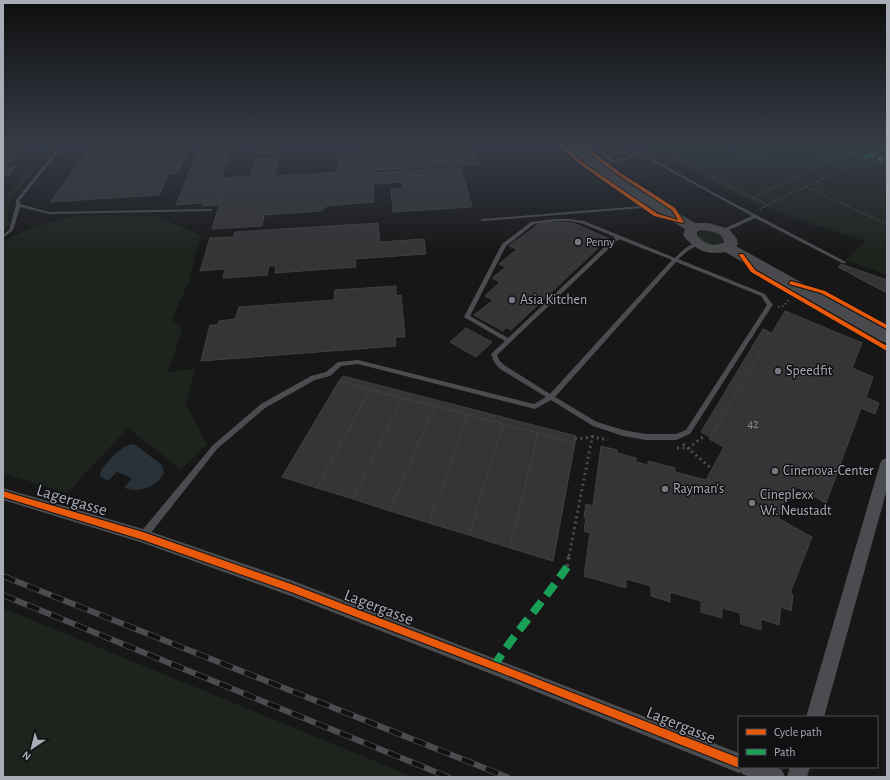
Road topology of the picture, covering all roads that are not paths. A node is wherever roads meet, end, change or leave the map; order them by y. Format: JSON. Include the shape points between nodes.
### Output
{"nodes":[{"id":1,"x":34,"y":180,"type":"edge"},
{"id":2,"x":616,"y":180,"type":"edge"},
{"id":3,"x":689,"y":180,"type":"edge"},
{"id":4,"x":18,"y":206,"type":"junction"},
{"id":5,"x":654,"y":206,"type":"junction"},
{"id":6,"x":211,"y":210,"type":"dead end"},
{"id":7,"x":754,"y":216,"type":"junction"},
{"id":8,"x":482,"y":220,"type":"dead end"},
{"id":9,"x":694,"y":228,"type":"junction"},
{"id":10,"x":723,"y":231,"type":"junction"},
{"id":11,"x":3,"y":237,"type":"edge"},
{"id":12,"x":618,"y":237,"type":"junction"},
{"id":13,"x":697,"y":244,"type":"junction"},
{"id":14,"x":727,"y":247,"type":"junction"},
{"id":15,"x":675,"y":260,"type":"junction"},
{"id":16,"x":844,"y":262,"type":"dead end"},
{"id":17,"x":887,"y":337,"type":"edge"},
{"id":18,"x":508,"y":340,"type":"junction"},
{"id":19,"x":551,"y":397,"type":"junction"},
{"id":20,"x":887,"y":464,"type":"edge"},
{"id":21,"x":3,"y":494,"type":"edge"},
{"id":22,"x":144,"y":536,"type":"junction"},
{"id":23,"x":815,"y":716,"type":"edge"},
{"id":24,"x":738,"y":763,"type":"edge"},
{"id":25,"x":752,"y":768,"type":"edge"},
{"id":26,"x":775,"y":777,"type":"edge"}],
"edges":[{"from":1,"to":4,"type":"lane","via":[[18,200]]},
{"from":2,"to":5,"type":"street"},
{"from":3,"to":7,"type":"lane"},
{"from":4,"to":6,"type":"lane","via":[[49,213]]},
{"from":4,"to":11,"type":"lane","via":[[11,230]]},
{"from":5,"to":8,"type":"lane"},
{"from":5,"to":9,"type":"street"},
{"from":7,"to":10,"type":"lane"},
{"from":7,"to":16,"type":"lane"},
{"from":9,"to":10,"type":"street","via":[[708,226]]},
{"from":9,"to":13,"type":"street","via":[[690,235]]},
{"from":10,"to":14,"type":"street","via":[[732,240]]},
{"from":12,"to":15,"type":"lane"},
{"from":12,"to":18,"type":"lane"},
{"from":12,"to":18,"type":"lane","via":[[582,222],[556,220],[533,223],[504,245],[467,317]]},
{"from":13,"to":14,"type":"street","via":[[714,249]]},
{"from":13,"to":15,"type":"lane"},
{"from":14,"to":17,"type":"street"},
{"from":15,"to":19,"type":"lane"},
{"from":15,"to":19,"type":"lane","via":[[763,295],[770,305],[688,432],[676,437],[646,437],[624,433],[595,424]]},
{"from":18,"to":19,"type":"lane","via":[[494,354],[496,361]]},
{"from":19,"to":22,"type":"lane","via":[[535,406],[358,362],[340,364],[328,374],[313,378],[263,406],[215,447]]},
{"from":20,"to":23,"type":"street"},
{"from":21,"to":22,"type":"street","name":"Lagergasse"},
{"from":22,"to":24,"type":"street","name":"Lagergasse","via":[[320,599]]},
{"from":25,"to":26,"type":"street"}]}
